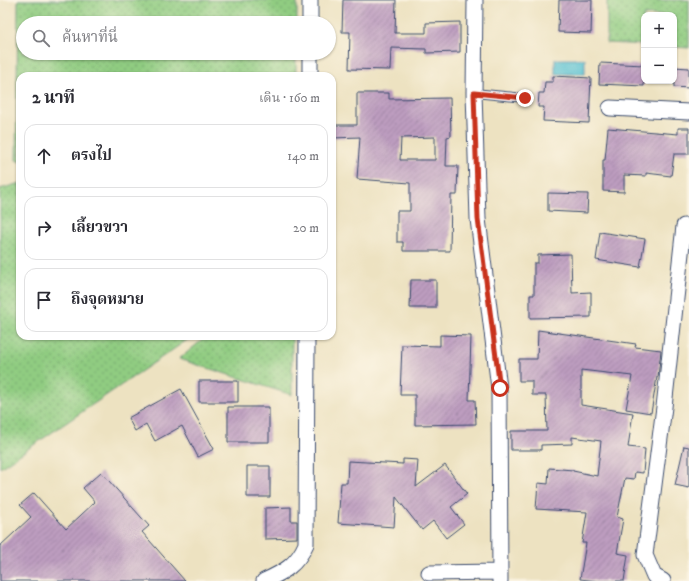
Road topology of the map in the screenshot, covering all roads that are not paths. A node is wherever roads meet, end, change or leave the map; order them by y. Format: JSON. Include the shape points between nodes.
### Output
{"nodes":[{"id":1,"x":310,"y":0,"type":"edge"},
{"id":2,"x":475,"y":0,"type":"edge"},
{"id":3,"x":310,"y":16,"type":"edge"},
{"id":4,"x":310,"y":60,"type":"edge"},
{"id":5,"x":310,"y":72,"type":"edge"},
{"id":6,"x":474,"y":93,"type":"junction"},
{"id":7,"x":525,"y":98,"type":"dead end"},
{"id":8,"x":610,"y":108,"type":"dead end"},
{"id":9,"x":689,"y":112,"type":"edge"},
{"id":10,"x":684,"y":226,"type":"dead end"},
{"id":11,"x":307,"y":340,"type":"edge"},
{"id":12,"x":429,"y":573,"type":"dead end"},
{"id":13,"x":500,"y":577,"type":"edge"},
{"id":14,"x":264,"y":581,"type":"edge"},
{"id":15,"x":663,"y":581,"type":"edge"}],
"edges":[{"from":1,"to":3,"type":"street"},
{"from":2,"to":6,"type":"street"},
{"from":4,"to":5,"type":"street"},
{"from":6,"to":7,"type":"lane"},
{"from":6,"to":13,"type":"street","via":[[478,219],[500,388]]},
{"from":8,"to":9,"type":"street"},
{"from":10,"to":15,"type":"street","via":[[645,555],[654,576]]},
{"from":11,"to":14,"type":"street","via":[[306,544],[298,560],[284,572]]},
{"from":12,"to":13,"type":"street"}]}
